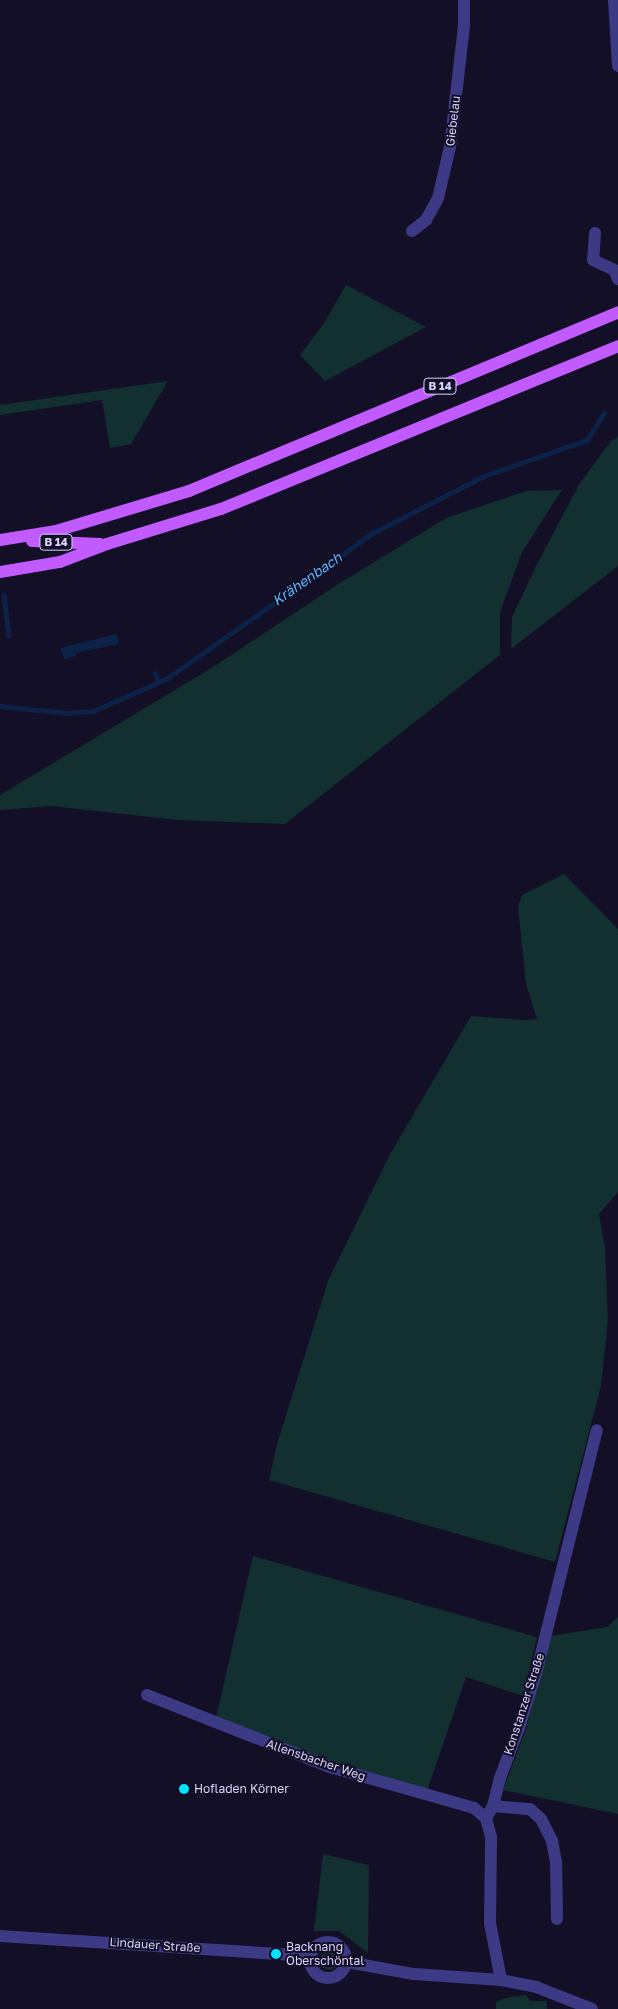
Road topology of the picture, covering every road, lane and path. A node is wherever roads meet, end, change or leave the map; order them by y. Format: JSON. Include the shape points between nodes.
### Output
{"nodes":[{"id":1,"x":464,"y":0,"type":"edge"},
{"id":2,"x":614,"y":0,"type":"edge"},
{"id":3,"x":618,"y":66,"type":"edge"},
{"id":4,"x":412,"y":231,"type":"dead end"},
{"id":5,"x":595,"y":233,"type":"dead end"},
{"id":6,"x":618,"y":279,"type":"edge"},
{"id":7,"x":618,"y":312,"type":"edge"},
{"id":8,"x":618,"y":346,"type":"edge"},
{"id":9,"x":2,"y":540,"type":"edge"},
{"id":10,"x":107,"y":544,"type":"junction"},
{"id":11,"x":0,"y":572,"type":"edge"},
{"id":12,"x":597,"y":1430,"type":"dead end"},
{"id":13,"x":147,"y":1695,"type":"dead end"},
{"id":14,"x":493,"y":1806,"type":"junction"},
{"id":15,"x":486,"y":1818,"type":"junction"},
{"id":16,"x":557,"y":1919,"type":"dead end"},
{"id":17,"x":0,"y":1936,"type":"edge"},
{"id":18,"x":310,"y":1956,"type":"junction"},
{"id":19,"x":347,"y":1962,"type":"junction"},
{"id":20,"x":501,"y":1980,"type":"junction"},
{"id":21,"x":592,"y":2009,"type":"edge"}],
"edges":[{"from":1,"to":4,"type":"street","name":"Giebelau","via":[[450,147],[438,198],[426,220]]},
{"from":2,"to":3,"type":"street"},
{"from":5,"to":6,"type":"street","via":[[593,260],[614,270]]},
{"from":7,"to":9,"type":"main road","number":"B 14","via":[[189,491],[56,531]]},
{"from":8,"to":10,"type":"main road","number":"B 14","via":[[275,488],[176,524]]},
{"from":9,"to":10,"type":"main road","number":"B 14"},
{"from":10,"to":11,"type":"main road","via":[[60,562]]},
{"from":12,"to":14,"type":"street","name":"Konstanzer Straße","via":[[536,1670]]},
{"from":13,"to":15,"type":"street","name":"Allensbacher Weg","via":[[330,1767],[474,1808]]},
{"from":14,"to":15,"type":"street","name":"Konstanzer Straße"},
{"from":14,"to":16,"type":"street","via":[[530,1808],[542,1820],[552,1841],[556,1862]]},
{"from":15,"to":20,"type":"street","via":[[491,1837],[490,1923]]},
{"from":17,"to":18,"type":"street","name":"Lindauer Straße"},
{"from":18,"to":19,"type":"street","via":[[320,1944],[334,1943],[345,1952]]},
{"from":18,"to":19,"type":"street","via":[[313,1970],[325,1978],[339,1975]]},
{"from":19,"to":20,"type":"street","via":[[414,1974]]},
{"from":20,"to":21,"type":"street","via":[[536,1987]]}]}
